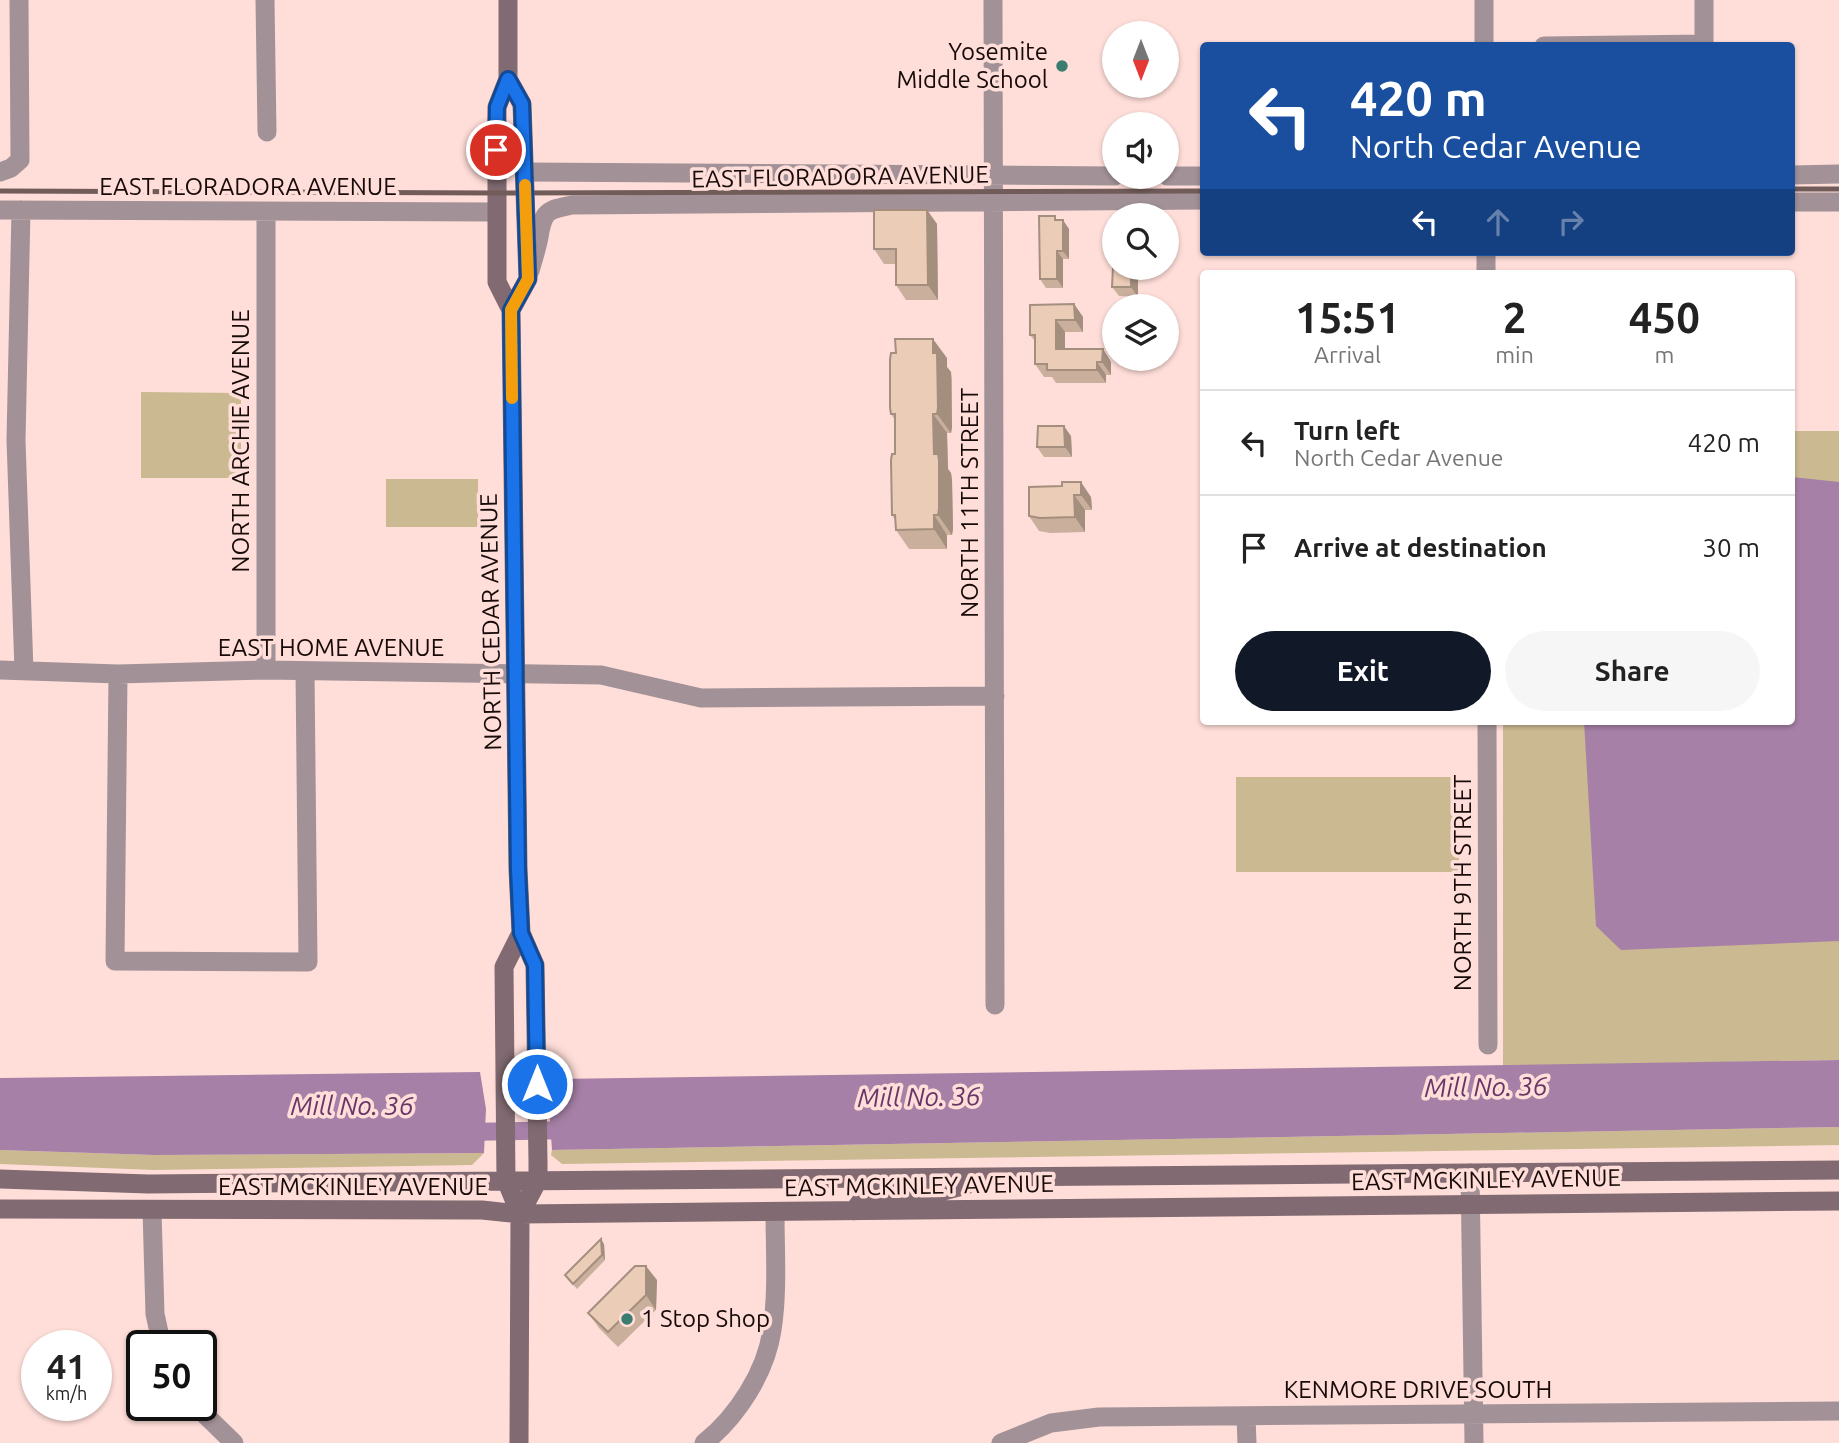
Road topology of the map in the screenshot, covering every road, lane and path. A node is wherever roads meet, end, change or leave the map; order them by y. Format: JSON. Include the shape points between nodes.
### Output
{"nodes":[{"id":1,"x":19,"y":0,"type":"edge"},
{"id":2,"x":265,"y":0,"type":"edge"},
{"id":3,"x":508,"y":0,"type":"edge"},
{"id":4,"x":993,"y":0,"type":"edge"},
{"id":5,"x":1483,"y":0,"type":"edge"},
{"id":6,"x":1704,"y":0,"type":"edge"},
{"id":7,"x":1484,"y":42,"type":"edge"},
{"id":8,"x":1704,"y":42,"type":"edge"},
{"id":9,"x":508,"y":79,"type":"junction"},
{"id":10,"x":267,"y":132,"type":"dead end"},
{"id":11,"x":0,"y":172,"type":"edge"},
{"id":12,"x":525,"y":172,"type":"junction"},
{"id":13,"x":1839,"y":174,"type":"edge"},
{"id":14,"x":1795,"y":175,"type":"edge"},
{"id":15,"x":993,"y":176,"type":"junction"},
{"id":16,"x":1102,"y":176,"type":"edge"},
{"id":17,"x":1179,"y":176,"type":"edge"},
{"id":18,"x":1200,"y":176,"type":"edge"},
{"id":19,"x":993,"y":200,"type":"junction"},
{"id":20,"x":1200,"y":200,"type":"edge"},
{"id":21,"x":1795,"y":202,"type":"edge"},
{"id":22,"x":1839,"y":202,"type":"edge"},
{"id":23,"x":0,"y":210,"type":"edge"},
{"id":24,"x":21,"y":210,"type":"junction"},
{"id":25,"x":265,"y":212,"type":"junction"},
{"id":26,"x":496,"y":212,"type":"junction"},
{"id":27,"x":528,"y":279,"type":"junction"},
{"id":28,"x":511,"y":310,"type":"junction"},
{"id":29,"x":8,"y":440,"type":"edge"},
{"id":30,"x":0,"y":670,"type":"edge"},
{"id":31,"x":266,"y":670,"type":"junction"},
{"id":32,"x":24,"y":671,"type":"junction"},
{"id":33,"x":305,"y":671,"type":"junction"},
{"id":34,"x":516,"y":673,"type":"junction"},
{"id":35,"x":118,"y":674,"type":"junction"},
{"id":36,"x":995,"y":696,"type":"junction"},
{"id":37,"x":1487,"y":725,"type":"edge"},
{"id":38,"x":521,"y":933,"type":"junction"},
{"id":39,"x":996,"y":1005,"type":"dead end"},
{"id":40,"x":1488,"y":1045,"type":"dead end"},
{"id":41,"x":1839,"y":1170,"type":"edge"},
{"id":42,"x":1471,"y":1173,"type":"junction"},
{"id":43,"x":994,"y":1178,"type":"junction"},
{"id":44,"x":0,"y":1179,"type":"edge"},
{"id":45,"x":506,"y":1180,"type":"junction"},
{"id":46,"x":538,"y":1180,"type":"junction"},
{"id":47,"x":1839,"y":1201,"type":"edge"},
{"id":48,"x":1471,"y":1205,"type":"junction"},
{"id":49,"x":0,"y":1209,"type":"edge"},
{"id":50,"x":152,"y":1210,"type":"junction"},
{"id":51,"x":854,"y":1211,"type":"junction"},
{"id":52,"x":775,"y":1212,"type":"junction"},
{"id":53,"x":520,"y":1214,"type":"junction"},
{"id":54,"x":158,"y":1330,"type":"edge"},
{"id":55,"x":1839,"y":1410,"type":"edge"},
{"id":56,"x":1474,"y":1414,"type":"junction"},
{"id":57,"x":1246,"y":1416,"type":"junction"},
{"id":58,"x":211,"y":1421,"type":"edge"},
{"id":59,"x":234,"y":1443,"type":"edge"},
{"id":60,"x":519,"y":1443,"type":"edge"},
{"id":61,"x":704,"y":1443,"type":"edge"},
{"id":62,"x":1001,"y":1443,"type":"edge"},
{"id":63,"x":1247,"y":1443,"type":"edge"},
{"id":64,"x":1474,"y":1443,"type":"edge"}],
"edges":[{"from":1,"to":11,"type":"street","via":[[20,160]]},
{"from":2,"to":10,"type":"street"},
{"from":3,"to":9,"type":"main road","name":"NORTH CEDAR AVENUE"},
{"from":4,"to":15,"type":"street","name":"NORTH 11TH STREET"},
{"from":5,"to":7,"type":"street"},
{"from":6,"to":8,"type":"street"},
{"from":9,"to":12,"type":"main road","name":"NORTH CEDAR AVENUE","via":[[522,104]]},
{"from":9,"to":26,"type":"main road","name":"NORTH CEDAR AVENUE","via":[[497,107]]},
{"from":12,"to":15,"type":"street","name":"EAST FLORADORA AVENUE"},
{"from":12,"to":27,"type":"main road","name":"NORTH CEDAR AVENUE"},
{"from":13,"to":14,"type":"street"},
{"from":15,"to":16,"type":"street","name":"EAST FLORADORA AVENUE"},
{"from":15,"to":19,"type":"street","name":"NORTH 11TH STREET"},
{"from":17,"to":18,"type":"street"},
{"from":19,"to":20,"type":"street","name":"EAST FLORADORA AVENUE"},
{"from":19,"to":27,"type":"street","name":"EAST FLORADORA AVENUE","via":[[572,205],[556,208],[540,224]]},
{"from":19,"to":36,"type":"street","name":"NORTH 11TH STREET"},
{"from":21,"to":22,"type":"street"},
{"from":23,"to":24,"type":"street","name":"EAST FLORADORA AVENUE"},
{"from":24,"to":25,"type":"street","name":"EAST FLORADORA AVENUE"},
{"from":24,"to":29,"type":"street"},
{"from":25,"to":26,"type":"street","name":"EAST FLORADORA AVENUE"},
{"from":25,"to":31,"type":"street","name":"NORTH ARCHIE AVENUE"},
{"from":26,"to":28,"type":"main road","name":"NORTH CEDAR AVENUE","via":[[497,282]]},
{"from":27,"to":28,"type":"main road","name":"NORTH CEDAR AVENUE"},
{"from":28,"to":34,"type":"main road","name":"NORTH CEDAR AVENUE"},
{"from":29,"to":32,"type":"street"},
{"from":30,"to":32,"type":"street","name":"EAST HOME AVENUE"},
{"from":31,"to":33,"type":"street","name":"EAST HOME AVENUE"},
{"from":31,"to":35,"type":"street","name":"EAST HOME AVENUE"},
{"from":32,"to":35,"type":"street","name":"EAST HOME AVENUE"},
{"from":33,"to":34,"type":"street","name":"EAST HOME AVENUE"},
{"from":33,"to":35,"type":"street","via":[[308,962],[115,961]]},
{"from":34,"to":36,"type":"street","name":"EAST HOME AVENUE","via":[[601,675],[702,698]]},
{"from":34,"to":38,"type":"main road","name":"NORTH CEDAR AVENUE"},
{"from":36,"to":39,"type":"street","name":"NORTH 11TH STREET"},
{"from":37,"to":40,"type":"street","name":"NORTH 9TH STREET"},
{"from":38,"to":45,"type":"main road","name":"NORTH CEDAR AVENUE","via":[[504,967]]},
{"from":38,"to":46,"type":"main road","name":"NORTH CEDAR AVENUE","via":[[535,965]]},
{"from":41,"to":42,"type":"main road","name":"EAST MCKINLEY AVENUE"},
{"from":42,"to":43,"type":"main road","name":"EAST MCKINLEY AVENUE"},
{"from":42,"to":48,"type":"street"},
{"from":43,"to":46,"type":"main road","name":"EAST MCKINLEY AVENUE"},
{"from":43,"to":51,"type":"main road","via":[[932,1194],[875,1195],[863,1198]]},
{"from":44,"to":45,"type":"main road","name":"EAST MCKINLEY AVENUE","via":[[135,1184]]},
{"from":45,"to":46,"type":"main road","name":"EAST MCKINLEY AVENUE"},
{"from":45,"to":53,"type":"main road","name":"NORTH CEDAR AVENUE"},
{"from":46,"to":53,"type":"main road","name":"NORTH CEDAR AVENUE"},
{"from":47,"to":48,"type":"main road","name":"EAST MCKINLEY AVENUE"},
{"from":48,"to":51,"type":"main road","name":"EAST MCKINLEY AVENUE"},
{"from":48,"to":56,"type":"street"},
{"from":49,"to":50,"type":"main road","name":"EAST MCKINLEY AVENUE"},
{"from":50,"to":53,"type":"main road","name":"EAST MCKINLEY AVENUE","via":[[482,1210]]},
{"from":50,"to":54,"type":"street"},
{"from":51,"to":52,"type":"main road","name":"EAST MCKINLEY AVENUE"},
{"from":52,"to":53,"type":"main road","name":"EAST MCKINLEY AVENUE"},
{"from":52,"to":61,"type":"street","via":[[772,1332],[765,1355],[743,1400]]},
{"from":53,"to":60,"type":"main road","name":"NORTH CEDAR AVENUE"},
{"from":55,"to":56,"type":"street","name":"KENMORE DRIVE SOUTH"},
{"from":56,"to":57,"type":"street","name":"KENMORE DRIVE SOUTH"},
{"from":56,"to":64,"type":"street"},
{"from":57,"to":62,"type":"street","name":"KENMORE DRIVE SOUTH","via":[[1099,1417],[1051,1423]]},
{"from":57,"to":63,"type":"street"},
{"from":58,"to":59,"type":"street"}]}
